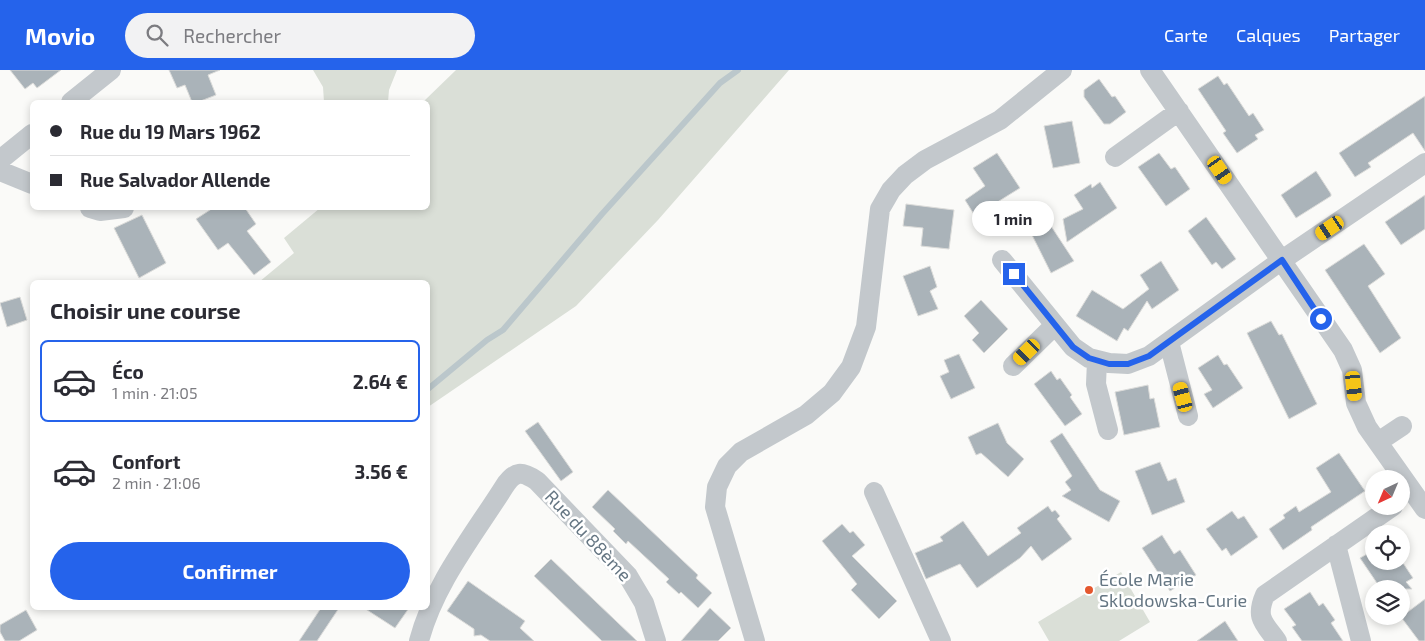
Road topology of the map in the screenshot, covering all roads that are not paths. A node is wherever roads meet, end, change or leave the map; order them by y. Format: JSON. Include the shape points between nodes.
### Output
{"nodes":[{"id":1,"x":111,"y":70,"type":"edge"},
{"id":2,"x":1062,"y":70,"type":"edge"},
{"id":3,"x":1150,"y":70,"type":"edge"},
{"id":4,"x":74,"y":100,"type":"edge"},
{"id":5,"x":1179,"y":111,"type":"junction"},
{"id":6,"x":30,"y":136,"type":"edge"},
{"id":7,"x":1115,"y":157,"type":"dead end"},
{"id":8,"x":0,"y":160,"type":"edge"},
{"id":9,"x":1425,"y":163,"type":"edge"},
{"id":10,"x":0,"y":171,"type":"edge"},
{"id":11,"x":30,"y":183,"type":"edge"},
{"id":12,"x":95,"y":210,"type":"edge"},
{"id":13,"x":112,"y":210,"type":"edge"},
{"id":14,"x":1002,"y":260,"type":"dead end"},
{"id":15,"x":1282,"y":260,"type":"junction"},
{"id":16,"x":1055,"y":325,"type":"junction"},
{"id":17,"x":1168,"y":342,"type":"junction"},
{"id":18,"x":1097,"y":361,"type":"junction"},
{"id":19,"x":1013,"y":366,"type":"dead end"},
{"id":20,"x":1188,"y":416,"type":"dead end"},
{"id":21,"x":1402,"y":426,"type":"dead end"},
{"id":22,"x":1108,"y":430,"type":"dead end"},
{"id":23,"x":1378,"y":442,"type":"junction"},
{"id":24,"x":1393,"y":470,"type":"edge"},
{"id":25,"x":874,"y":492,"type":"dead end"},
{"id":26,"x":1410,"y":498,"type":"edge"},
{"id":27,"x":1425,"y":509,"type":"edge"},
{"id":28,"x":1380,"y":515,"type":"edge"},
{"id":29,"x":1336,"y":545,"type":"junction"},
{"id":30,"x":419,"y":641,"type":"edge"},
{"id":31,"x":656,"y":641,"type":"edge"},
{"id":32,"x":756,"y":641,"type":"edge"},
{"id":33,"x":941,"y":641,"type":"edge"},
{"id":34,"x":1277,"y":641,"type":"edge"},
{"id":35,"x":1361,"y":641,"type":"edge"}],
"edges":[{"from":1,"to":4,"type":"street"},
{"from":2,"to":32,"type":"street","via":[[1000,120],[925,160],[891,190],[880,209],[866,327],[851,367],[832,393],[806,415],[741,452],[727,466],[718,487],[715,507]]},
{"from":3,"to":5,"type":"street"},
{"from":5,"to":7,"type":"street"},
{"from":5,"to":15,"type":"street"},
{"from":6,"to":8,"type":"street"},
{"from":9,"to":15,"type":"street"},
{"from":10,"to":11,"type":"street"},
{"from":12,"to":13,"type":"street"},
{"from":14,"to":16,"type":"street"},
{"from":15,"to":17,"type":"street"},
{"from":15,"to":23,"type":"street","via":[[1343,350],[1352,370],[1356,403]]},
{"from":16,"to":18,"type":"street","via":[[1073,347]]},
{"from":16,"to":19,"type":"street"},
{"from":17,"to":18,"type":"street","via":[[1149,356],[1128,364]]},
{"from":17,"to":20,"type":"street"},
{"from":18,"to":22,"type":"street","via":[[1096,384]]},
{"from":21,"to":23,"type":"street"},
{"from":23,"to":24,"type":"street"},
{"from":25,"to":33,"type":"street"},
{"from":26,"to":27,"type":"street"},
{"from":28,"to":29,"type":"street"},
{"from":29,"to":34,"type":"street","via":[[1265,595],[1259,608],[1262,620]]},
{"from":29,"to":35,"type":"street"},
{"from":30,"to":31,"type":"street","name":"Rue du 88ème","via":[[440,588],[510,477],[516,474],[526,474],[537,481],[628,576],[644,603]]}]}
